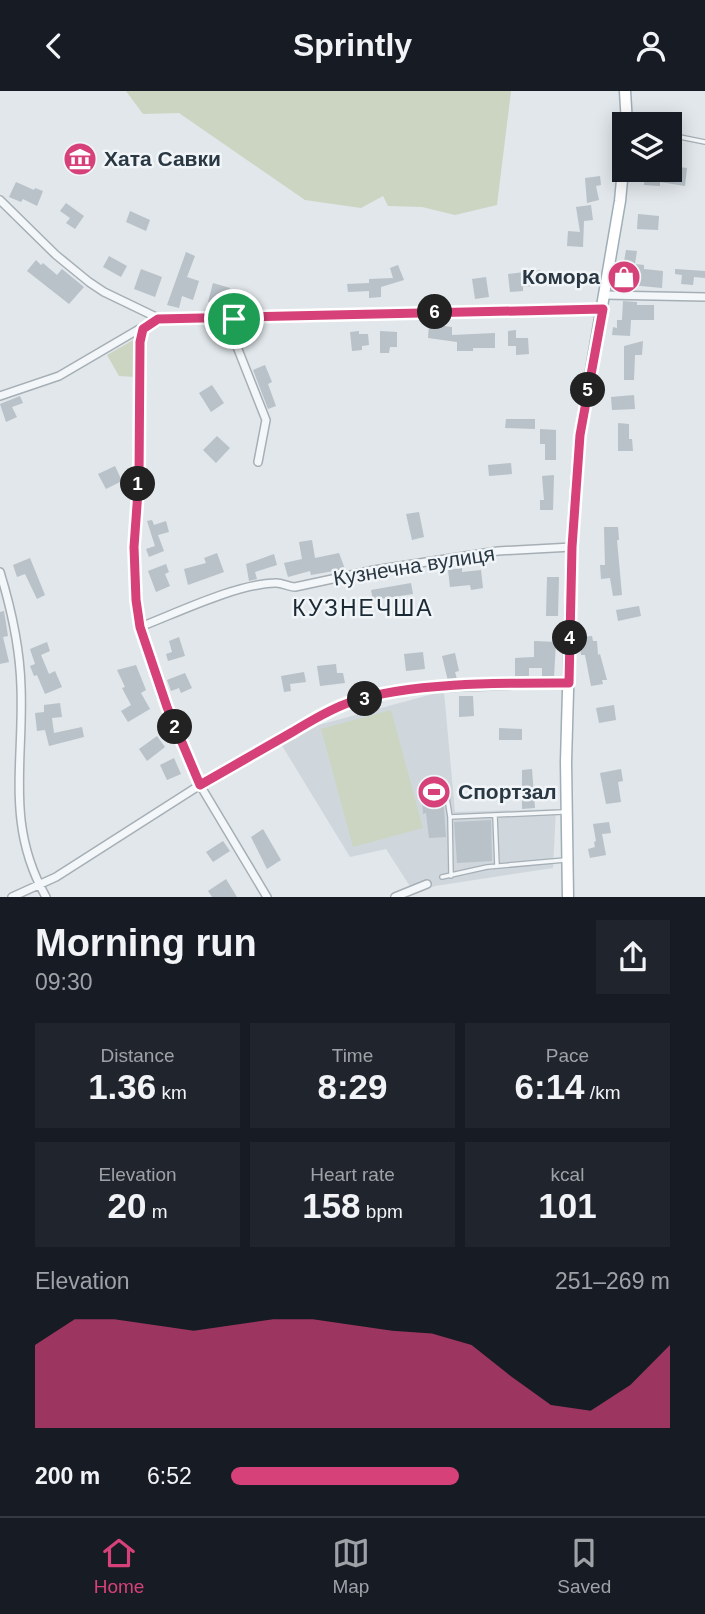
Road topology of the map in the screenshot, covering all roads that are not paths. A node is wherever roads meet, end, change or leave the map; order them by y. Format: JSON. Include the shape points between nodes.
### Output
{"nodes":[{"id":1,"x":625,"y":91,"type":"edge"},
{"id":2,"x":626,"y":112,"type":"edge"},
{"id":3,"x":682,"y":137,"type":"edge"},
{"id":4,"x":705,"y":142,"type":"edge"},
{"id":5,"x":622,"y":182,"type":"edge"},
{"id":6,"x":0,"y":200,"type":"edge"},
{"id":7,"x":605,"y":295,"type":"junction"},
{"id":8,"x":705,"y":297,"type":"edge"},
{"id":9,"x":603,"y":309,"type":"junction"},
{"id":10,"x":158,"y":319,"type":"junction"},
{"id":11,"x":226,"y":319,"type":"junction"},
{"id":12,"x":143,"y":329,"type":"junction"},
{"id":13,"x":0,"y":396,"type":"edge"},
{"id":14,"x":258,"y":462,"type":"dead end"},
{"id":15,"x":572,"y":547,"type":"junction"},
{"id":16,"x":0,"y":572,"type":"edge"},
{"id":17,"x":140,"y":627,"type":"junction"},
{"id":18,"x":569,"y":683,"type":"junction"},
{"id":19,"x":200,"y":785,"type":"junction"},
{"id":20,"x":447,"y":798,"type":"dead end"},
{"id":21,"x":566,"y":812,"type":"junction"},
{"id":22,"x":495,"y":815,"type":"junction"},
{"id":23,"x":450,"y":817,"type":"junction"},
{"id":24,"x":566,"y":860,"type":"junction"},
{"id":25,"x":496,"y":866,"type":"junction"},
{"id":26,"x":451,"y":876,"type":"junction"},
{"id":27,"x":442,"y":877,"type":"dead end"},
{"id":28,"x":39,"y":884,"type":"junction"},
{"id":29,"x":427,"y":884,"type":"dead end"},
{"id":30,"x":12,"y":897,"type":"edge"},
{"id":31,"x":46,"y":897,"type":"edge"},
{"id":32,"x":267,"y":897,"type":"edge"},
{"id":33,"x":395,"y":897,"type":"edge"},
{"id":34,"x":568,"y":897,"type":"edge"}],
"edges":[{"from":1,"to":2,"type":"main road"},
{"from":3,"to":4,"type":"lane"},
{"from":5,"to":7,"type":"main road"},
{"from":6,"to":10,"type":"street","via":[[89,282]]},
{"from":7,"to":8,"type":"street"},
{"from":7,"to":9,"type":"main road"},
{"from":9,"to":11,"type":"street"},
{"from":9,"to":15,"type":"main road","via":[[580,435]]},
{"from":10,"to":11,"type":"street"},
{"from":10,"to":12,"type":"street"},
{"from":11,"to":14,"type":"street","via":[[266,419]]},
{"from":12,"to":13,"type":"street","via":[[59,376]]},
{"from":12,"to":17,"type":"street","via":[[134,547]]},
{"from":15,"to":17,"type":"street","name":"Кузнечна вулиця","via":[[498,551],[295,587],[277,582],[230,592]]},
{"from":15,"to":18,"type":"main road"},
{"from":16,"to":28,"type":"street","via":[[10,603],[22,686],[20,821]]},
{"from":17,"to":19,"type":"street"},
{"from":18,"to":19,"type":"street","via":[[432,688],[350,702]]},
{"from":18,"to":21,"type":"main road"},
{"from":19,"to":28,"type":"street"},
{"from":19,"to":32,"type":"street"},
{"from":20,"to":23,"type":"lane"},
{"from":21,"to":22,"type":"lane"},
{"from":21,"to":24,"type":"main road"},
{"from":22,"to":23,"type":"lane"},
{"from":22,"to":25,"type":"lane"},
{"from":23,"to":26,"type":"lane"},
{"from":24,"to":25,"type":"lane"},
{"from":24,"to":34,"type":"main road"},
{"from":25,"to":26,"type":"lane"},
{"from":26,"to":27,"type":"lane"},
{"from":28,"to":30,"type":"street"},
{"from":28,"to":31,"type":"street"},
{"from":29,"to":33,"type":"street"}]}
